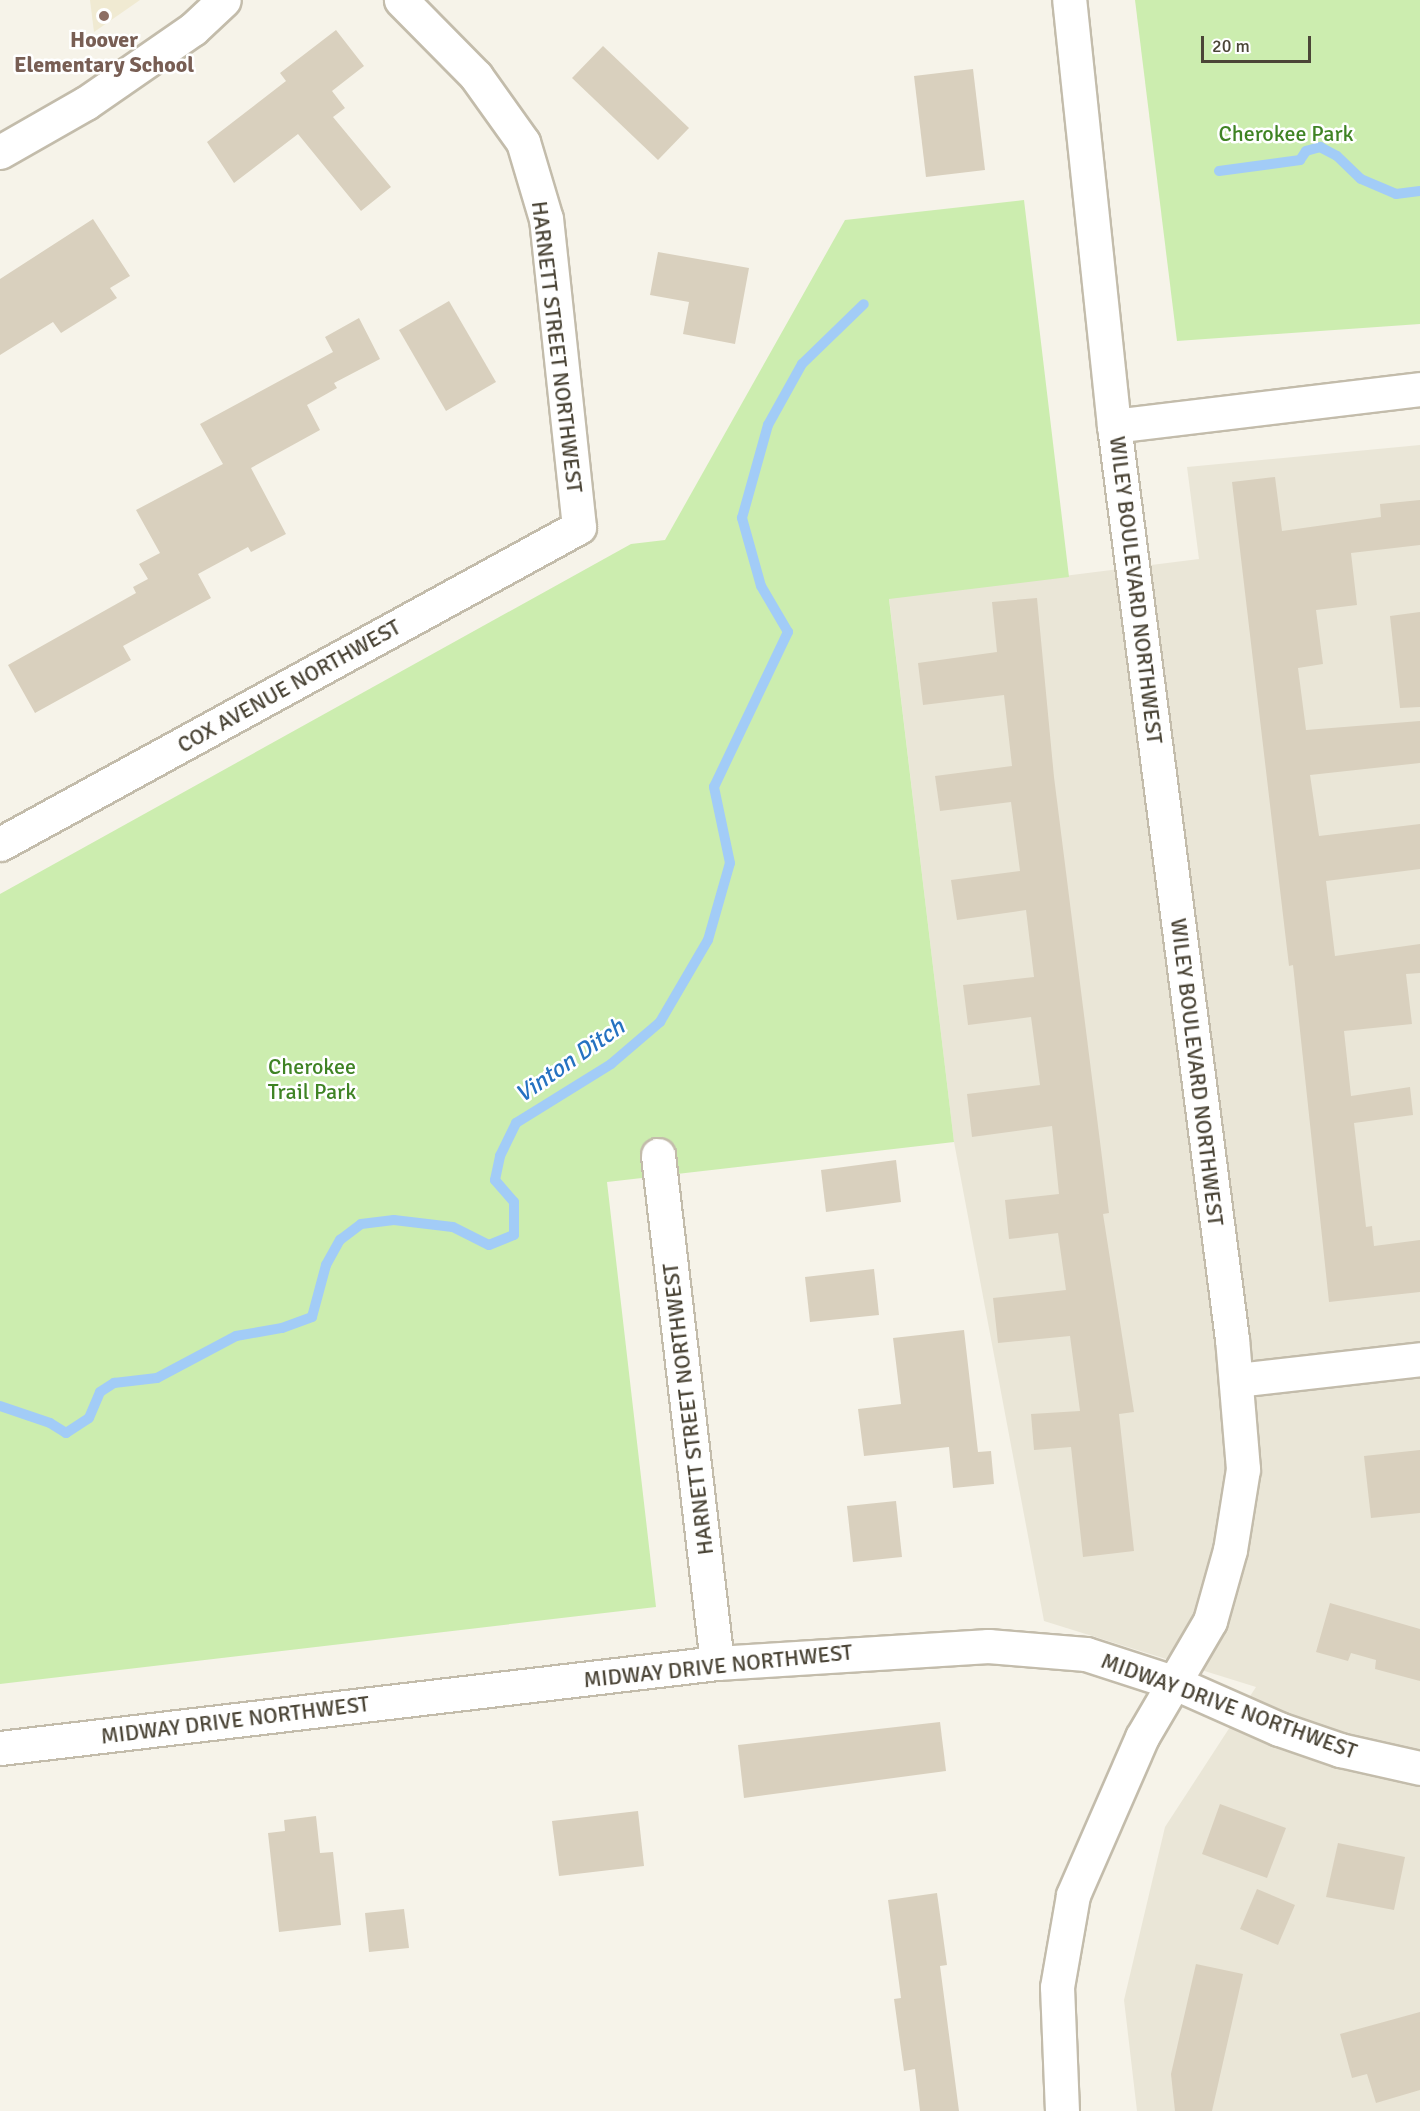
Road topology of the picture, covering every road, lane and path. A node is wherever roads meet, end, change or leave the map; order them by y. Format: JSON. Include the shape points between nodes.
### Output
{"nodes":[{"id":1,"x":224,"y":0,"type":"edge"},
{"id":2,"x":401,"y":0,"type":"edge"},
{"id":3,"x":1069,"y":0,"type":"edge"},
{"id":4,"x":0,"y":152,"type":"edge"},
{"id":5,"x":1420,"y":388,"type":"edge"},
{"id":6,"x":1114,"y":426,"type":"junction"},
{"id":7,"x":579,"y":527,"type":"joint"},
{"id":8,"x":0,"y":844,"type":"edge"},
{"id":9,"x":658,"y":1155,"type":"dead end"},
{"id":10,"x":1420,"y":1359,"type":"edge"},
{"id":11,"x":1237,"y":1380,"type":"junction"},
{"id":12,"x":717,"y":1663,"type":"junction"},
{"id":13,"x":1175,"y":1683,"type":"junction"},
{"id":14,"x":0,"y":1748,"type":"edge"},
{"id":15,"x":1420,"y":1768,"type":"edge"},
{"id":16,"x":1062,"y":2111,"type":"edge"}],
"edges":[{"from":1,"to":4,"type":"street","via":[[193,29],[96,96]]},
{"from":2,"to":7,"type":"street","name":"HARNETT STREET NORTHWEST","via":[[476,76],[523,142],[546,219]]},
{"from":3,"to":6,"type":"street","name":"WILEY BOULEVARD NORTHWEST"},
{"from":5,"to":6,"type":"street"},
{"from":6,"to":11,"type":"street","name":"WILEY BOULEVARD NORTHWEST"},
{"from":7,"to":8,"type":"street","name":"COX AVENUE NORTHWEST"},
{"from":9,"to":12,"type":"street","name":"HARNETT STREET NORTHWEST"},
{"from":10,"to":11,"type":"street"},
{"from":11,"to":13,"type":"street","name":"WILEY BOULEVARD NORTHWEST","via":[[1243,1468],[1230,1550],[1210,1621]]},
{"from":12,"to":13,"type":"street","name":"MIDWAY DRIVE NORTHWEST","via":[[988,1646],[1086,1654]]},
{"from":12,"to":14,"type":"street","name":"MIDWAY DRIVE NORTHWEST"},
{"from":13,"to":15,"type":"street","name":"MIDWAY DRIVE NORTHWEST","via":[[1279,1730],[1340,1750]]},
{"from":13,"to":16,"type":"street","name":"WILEY BOULEVARD NORTHWEST","via":[[1142,1737],[1073,1895],[1057,1987]]}]}
